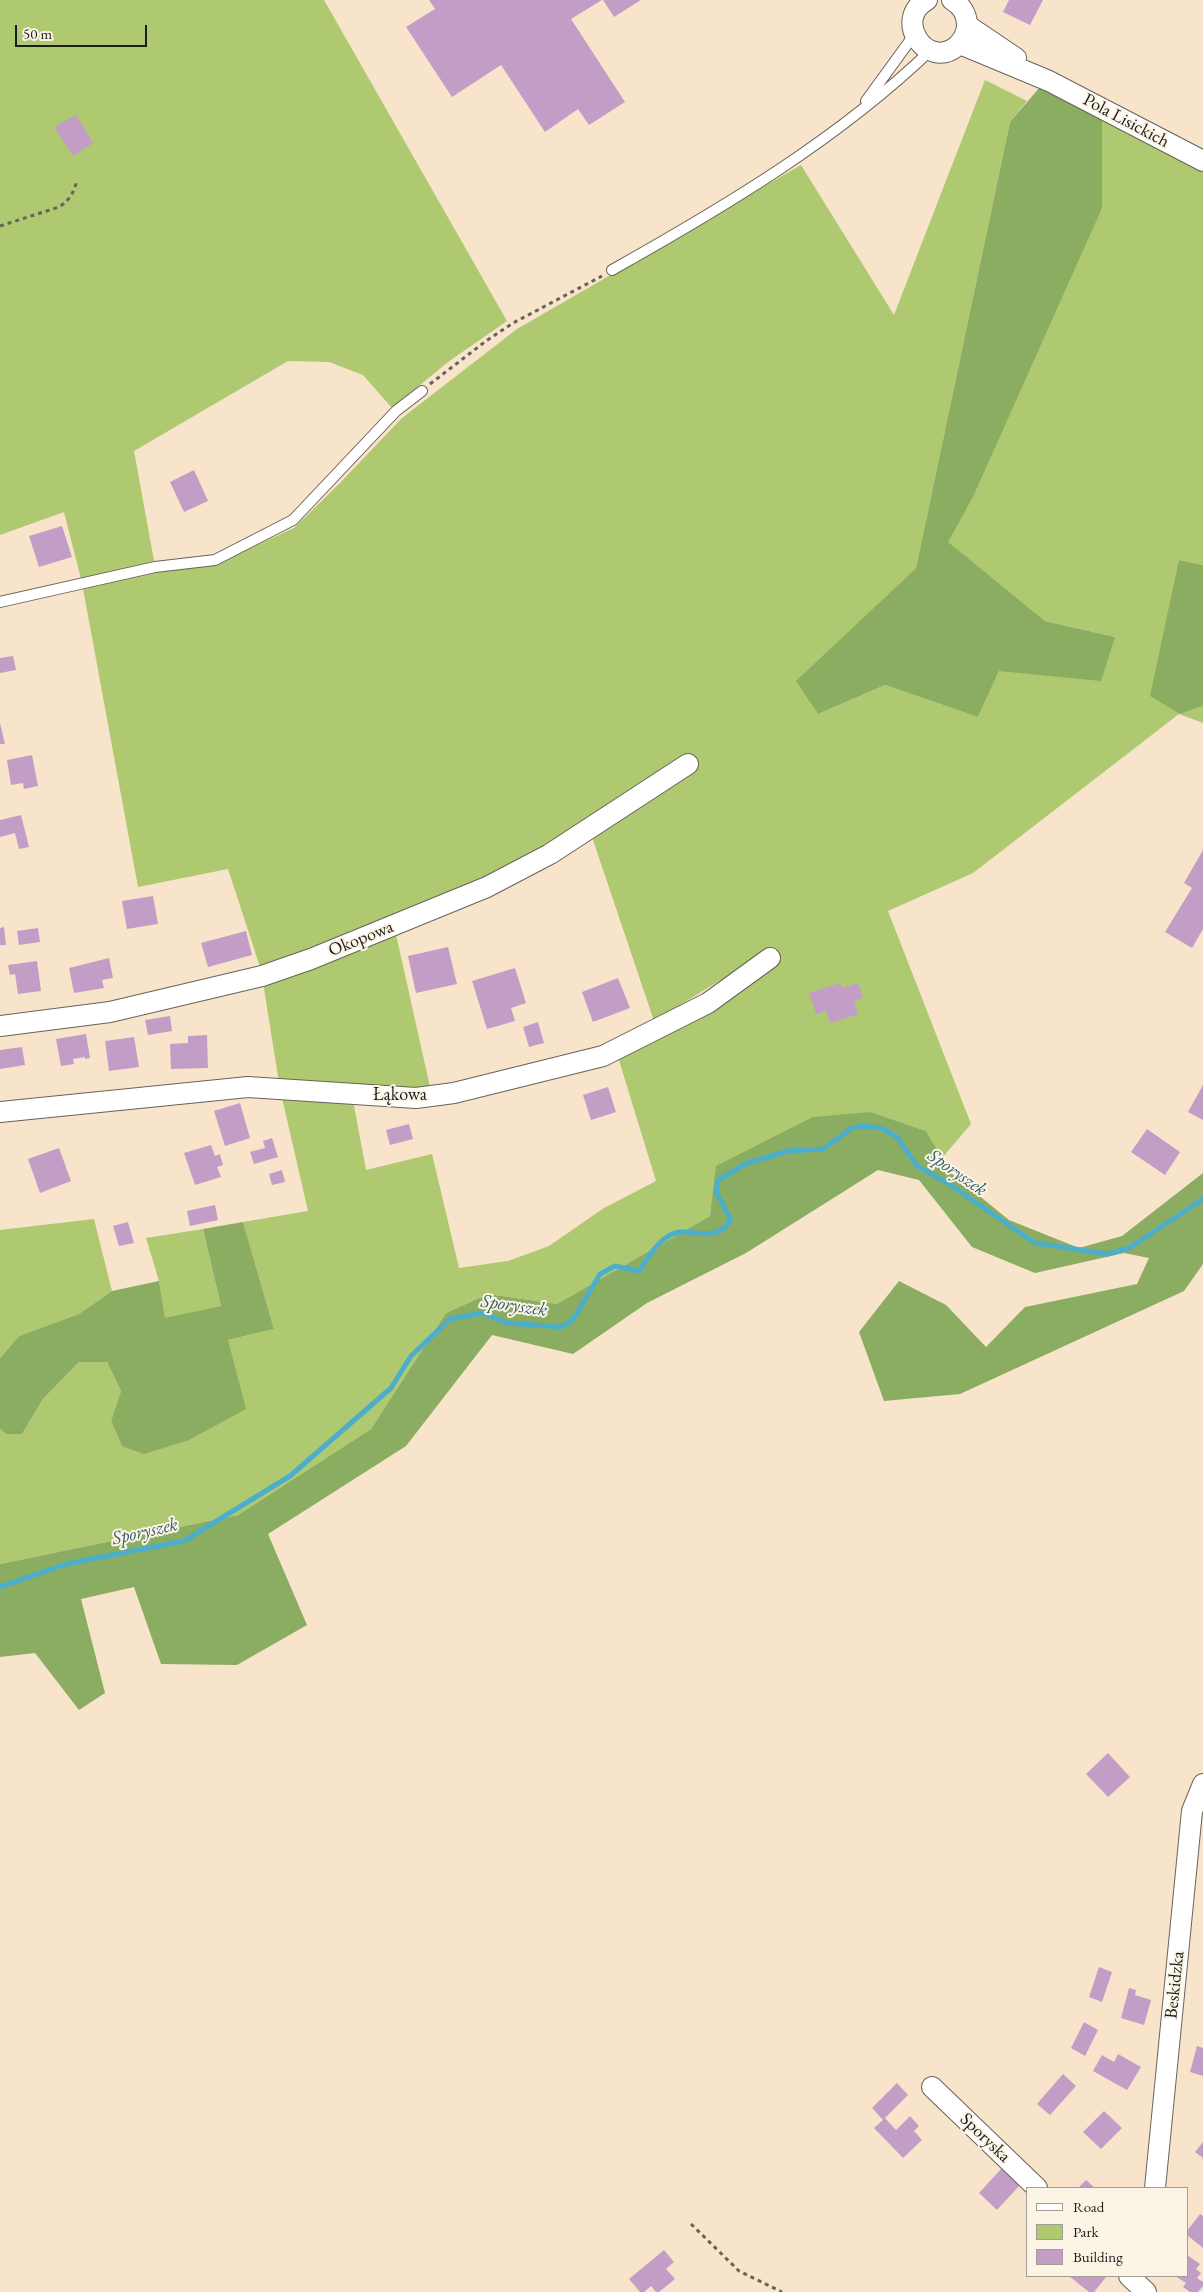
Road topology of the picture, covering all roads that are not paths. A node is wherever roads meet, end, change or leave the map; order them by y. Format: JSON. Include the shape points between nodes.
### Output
{"nodes":[{"id":1,"x":927,"y":0,"type":"edge"},
{"id":2,"x":955,"y":1,"type":"edge"},
{"id":3,"x":967,"y":25,"type":"junction"},
{"id":4,"x":914,"y":35,"type":"junction"},
{"id":5,"x":960,"y":44,"type":"junction"},
{"id":6,"x":931,"y":50,"type":"junction"},
{"id":7,"x":1049,"y":80,"type":"junction"},
{"id":8,"x":859,"y":112,"type":"junction"},
{"id":9,"x":1203,"y":161,"type":"edge"},
{"id":10,"x":612,"y":270,"type":"road end"},
{"id":11,"x":422,"y":390,"type":"road end"},
{"id":12,"x":0,"y":602,"type":"edge"},
{"id":13,"x":688,"y":764,"type":"dead end"},
{"id":14,"x":770,"y":958,"type":"dead end"},
{"id":15,"x":0,"y":1026,"type":"edge"},
{"id":16,"x":0,"y":1112,"type":"edge"},
{"id":17,"x":1203,"y":1784,"type":"edge"},
{"id":18,"x":932,"y":2087,"type":"dead end"},
{"id":19,"x":1036,"y":2187,"type":"edge"},
{"id":20,"x":1155,"y":2187,"type":"edge"},
{"id":21,"x":1130,"y":2277,"type":"edge"},
{"id":22,"x":1146,"y":2288,"type":"edge"}],
"edges":[{"from":1,"to":4,"type":"street","via":[[916,10],[913,18]]},
{"from":2,"to":3,"type":"street","via":[[963,9]]},
{"from":3,"to":5,"type":"street"},
{"from":3,"to":7,"type":"street","name":"Pola Lisickich"},
{"from":4,"to":6,"type":"street","via":[[919,43]]},
{"from":4,"to":8,"type":"lane"},
{"from":5,"to":6,"type":"street","via":[[943,52]]},
{"from":5,"to":7,"type":"street","name":"Pola Lisickich"},
{"from":6,"to":8,"type":"lane"},
{"from":7,"to":9,"type":"street","name":"Pola Lisickich"},
{"from":8,"to":10,"type":"lane","via":[[781,168]]},
{"from":11,"to":12,"type":"lane","via":[[396,411],[293,520],[223,556],[214,560],[155,567]]},
{"from":13,"to":15,"type":"street","name":"Okopowa","via":[[550,854],[487,887],[311,959],[262,976],[110,1012]]},
{"from":14,"to":16,"type":"street","name":"Łąkowa","via":[[708,1003],[603,1056],[454,1094],[416,1098],[248,1087]]},
{"from":17,"to":20,"type":"street","name":"Beskidzka","via":[[1192,1811]]},
{"from":18,"to":19,"type":"street","name":"Sporyska"},
{"from":21,"to":22,"type":"street"}]}
